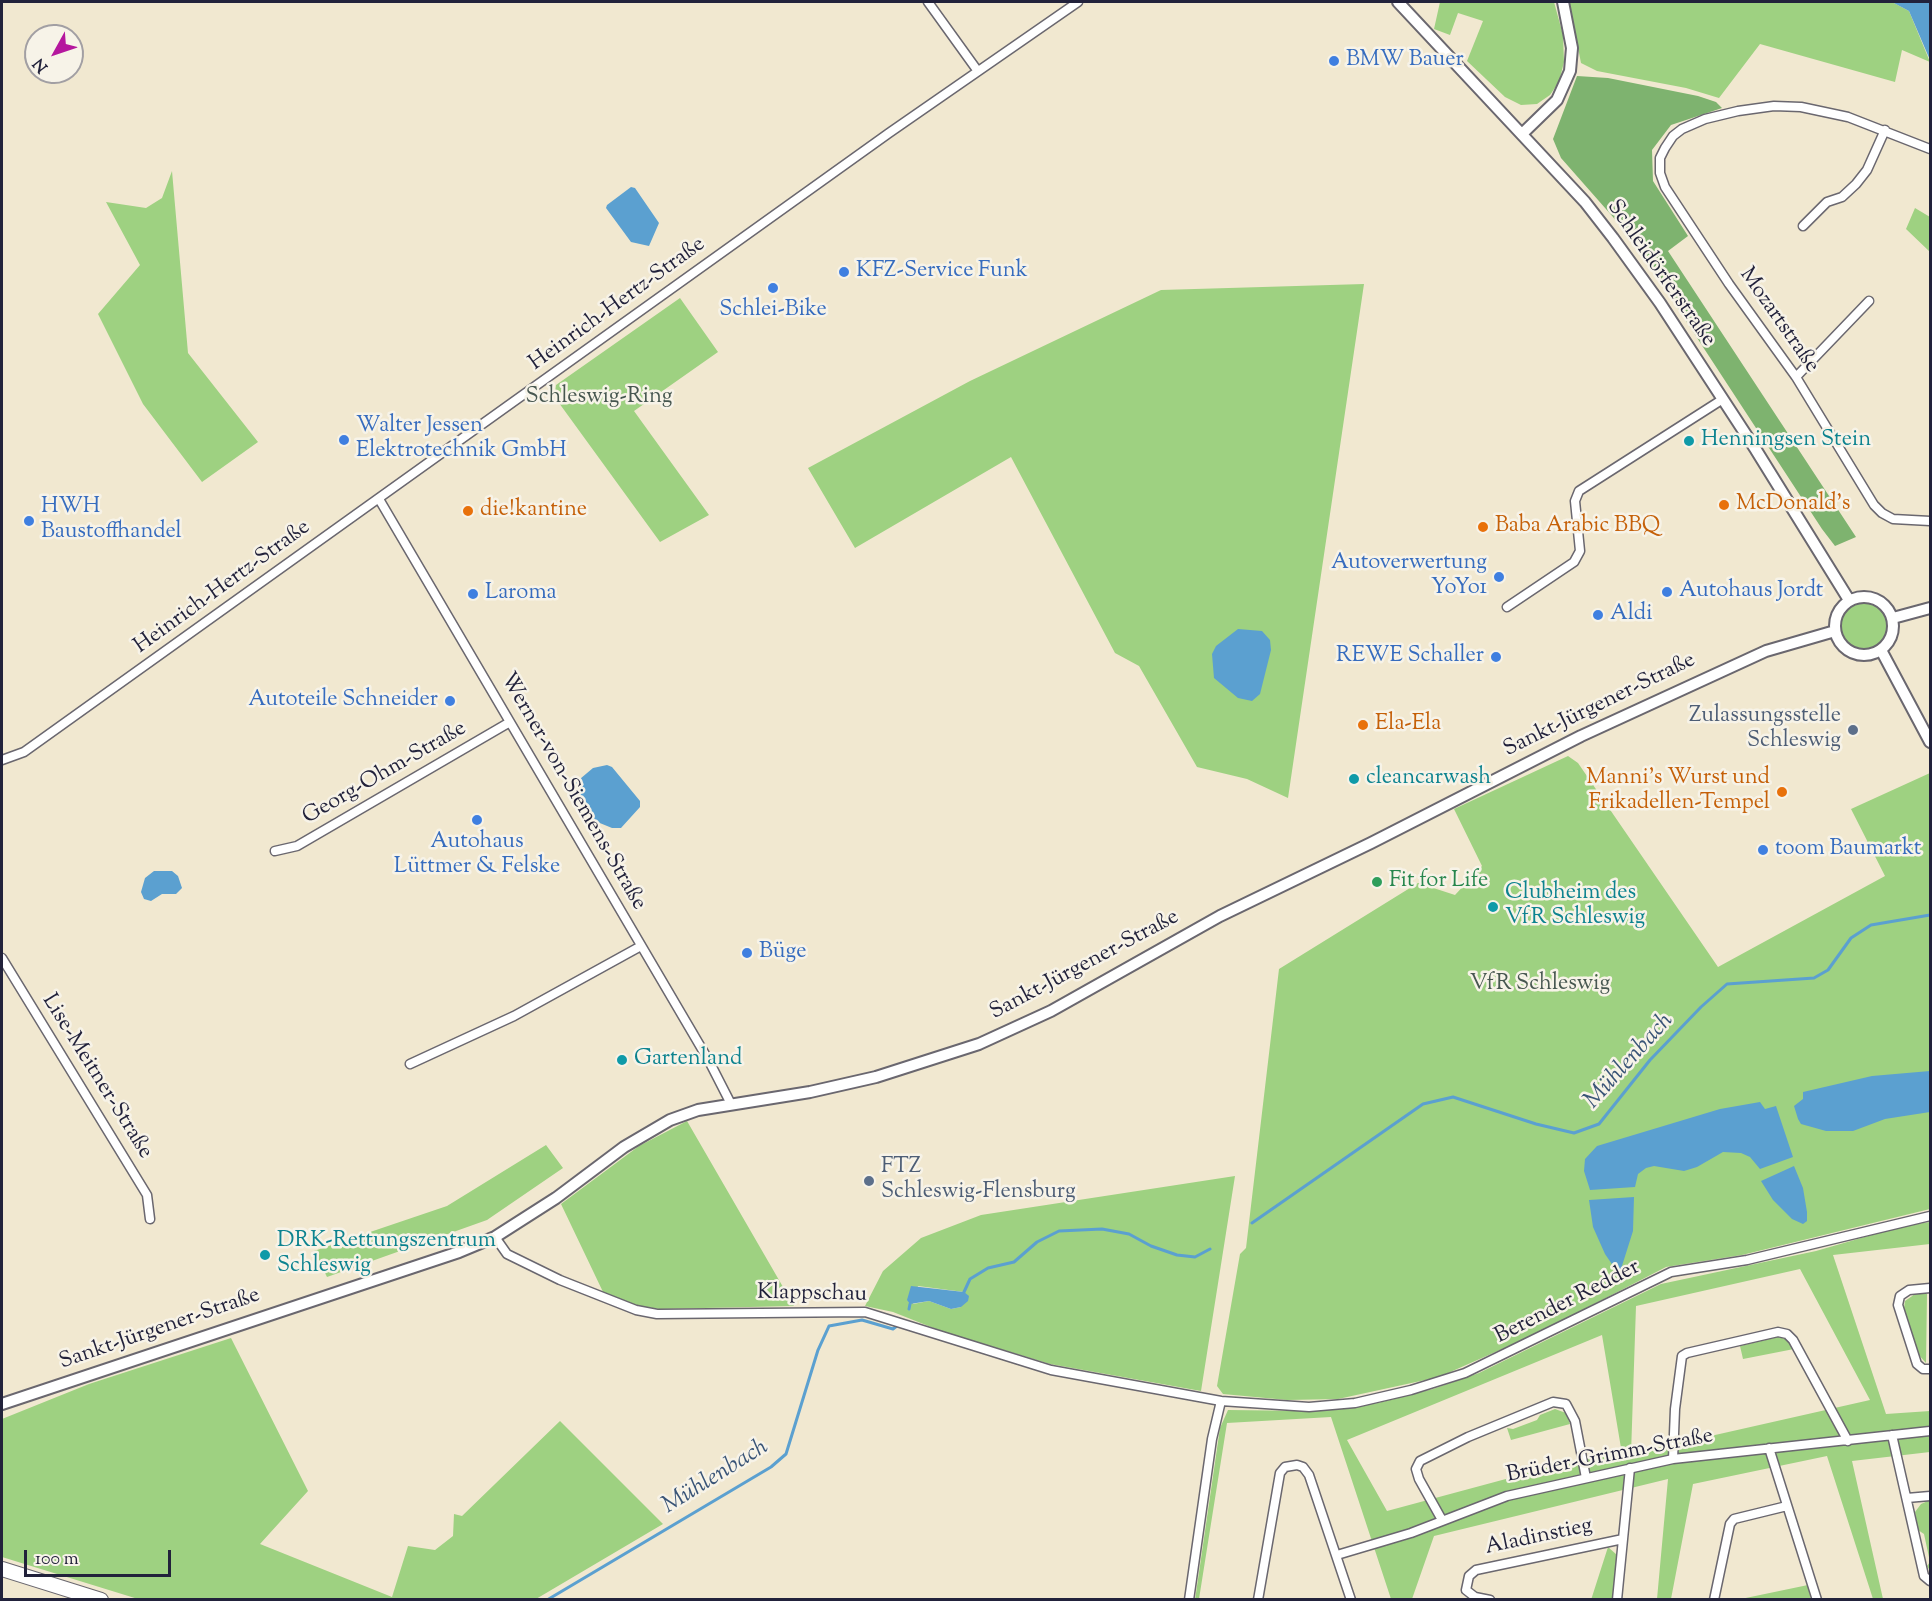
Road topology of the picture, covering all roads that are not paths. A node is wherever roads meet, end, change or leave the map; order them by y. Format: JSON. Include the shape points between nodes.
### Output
{"nodes":[{"id":1,"x":928,"y":2,"type":"edge"},
{"id":2,"x":1078,"y":2,"type":"edge"},
{"id":3,"x":1398,"y":2,"type":"edge"},
{"id":4,"x":1563,"y":2,"type":"edge"},
{"id":5,"x":977,"y":70,"type":"junction"},
{"id":6,"x":1885,"y":130,"type":"junction"},
{"id":7,"x":1522,"y":134,"type":"junction"},
{"id":8,"x":1930,"y":149,"type":"edge"},
{"id":9,"x":1803,"y":226,"type":"dead end"},
{"id":10,"x":1869,"y":301,"type":"dead end"},
{"id":11,"x":1796,"y":377,"type":"junction"},
{"id":12,"x":1723,"y":399,"type":"junction"},
{"id":13,"x":379,"y":499,"type":"junction"},
{"id":14,"x":1930,"y":521,"type":"edge"},
{"id":15,"x":1849,"y":600,"type":"junction"},
{"id":16,"x":1507,"y":607,"type":"dead end"},
{"id":17,"x":1930,"y":608,"type":"edge"},
{"id":18,"x":1893,"y":618,"type":"junction"},
{"id":19,"x":1835,"y":631,"type":"junction"},
{"id":20,"x":1881,"y":650,"type":"junction"},
{"id":21,"x":510,"y":722,"type":"junction"},
{"id":22,"x":1930,"y":742,"type":"edge"},
{"id":23,"x":2,"y":760,"type":"edge"},
{"id":24,"x":275,"y":851,"type":"dead end"},
{"id":25,"x":641,"y":946,"type":"junction"},
{"id":26,"x":2,"y":958,"type":"edge"},
{"id":27,"x":410,"y":1064,"type":"dead end"},
{"id":28,"x":731,"y":1104,"type":"junction"},
{"id":29,"x":1930,"y":1215,"type":"edge"},
{"id":30,"x":150,"y":1220,"type":"dead end"},
{"id":31,"x":495,"y":1237,"type":"junction"},
{"id":32,"x":1930,"y":1288,"type":"edge"},
{"id":33,"x":1930,"y":1369,"type":"edge"},
{"id":34,"x":1209,"y":1399,"type":"joint"},
{"id":35,"x":1221,"y":1401,"type":"junction"},
{"id":36,"x":2,"y":1404,"type":"edge"},
{"id":37,"x":1930,"y":1431,"type":"edge"},
{"id":38,"x":1892,"y":1435,"type":"junction"},
{"id":39,"x":1848,"y":1441,"type":"junction"},
{"id":40,"x":1769,"y":1448,"type":"junction"},
{"id":41,"x":1673,"y":1459,"type":"junction"},
{"id":42,"x":1630,"y":1468,"type":"junction"},
{"id":43,"x":1586,"y":1478,"type":"junction"},
{"id":44,"x":1930,"y":1496,"type":"edge"},
{"id":45,"x":1907,"y":1498,"type":"junction"},
{"id":46,"x":1787,"y":1506,"type":"junction"},
{"id":47,"x":1442,"y":1520,"type":"junction"},
{"id":48,"x":1623,"y":1539,"type":"junction"},
{"id":49,"x":1337,"y":1556,"type":"junction"},
{"id":50,"x":2,"y":1569,"type":"edge"},
{"id":51,"x":1930,"y":1581,"type":"edge"},
{"id":52,"x":101,"y":1599,"type":"edge"},
{"id":53,"x":1189,"y":1599,"type":"edge"},
{"id":54,"x":1258,"y":1599,"type":"edge"},
{"id":55,"x":1351,"y":1599,"type":"edge"},
{"id":56,"x":1490,"y":1599,"type":"edge"},
{"id":57,"x":1617,"y":1599,"type":"edge"},
{"id":58,"x":1714,"y":1599,"type":"edge"},
{"id":59,"x":1817,"y":1599,"type":"edge"}],
"edges":[{"from":1,"to":5,"type":"street"},
{"from":2,"to":5,"type":"street","name":"Heinrich-Hertz-Straße"},
{"from":3,"to":7,"type":"street","name":"Schleidörferstraße"},
{"from":4,"to":7,"type":"street","via":[[1572,48],[1570,71],[1557,100]]},
{"from":5,"to":13,"type":"street","name":"Heinrich-Hertz-Straße"},
{"from":6,"to":8,"type":"street","name":"Mozartstraße"},
{"from":6,"to":9,"type":"street","via":[[1867,170],[1856,184],[1842,197],[1827,202]]},
{"from":6,"to":11,"type":"street","name":"Mozartstraße","via":[[1848,117],[1774,106],[1706,119],[1673,136],[1660,158],[1665,187]]},
{"from":7,"to":12,"type":"street","name":"Schleidörferstraße","via":[[1613,238]]},
{"from":10,"to":11,"type":"street"},
{"from":11,"to":14,"type":"street","name":"Mozartstraße","via":[[1882,513],[1893,519]]},
{"from":12,"to":15,"type":"street","name":"Schleidörferstraße"},
{"from":12,"to":16,"type":"street","via":[[1579,491],[1575,501],[1580,551],[1574,562]]},
{"from":13,"to":21,"type":"street","name":"Werner-von-Siemens-Straße"},
{"from":13,"to":23,"type":"street","name":"Heinrich-Hertz-Straße","via":[[24,752]]},
{"from":15,"to":18,"type":"street","via":[[1875,598],[1889,609]]},
{"from":15,"to":19,"type":"street","via":[[1837,614]]},
{"from":17,"to":18,"type":"street"},
{"from":18,"to":20,"type":"street","via":[[1892,636]]},
{"from":19,"to":20,"type":"street","via":[[1845,648],[1853,653],[1872,654]]},
{"from":19,"to":28,"type":"street","name":"Sankt-Jürgener-Straße","via":[[1766,651],[1581,736],[1200,926],[1051,1011],[979,1044],[876,1077]]},
{"from":20,"to":22,"type":"street"},
{"from":21,"to":24,"type":"street","name":"Georg-Ohm-Straße","via":[[297,846]]},
{"from":21,"to":25,"type":"street","name":"Werner-von-Siemens-Straße"},
{"from":25,"to":27,"type":"street","via":[[514,1016]]},
{"from":25,"to":28,"type":"street","name":"Werner-von-Siemens-Straße"},
{"from":26,"to":30,"type":"street","name":"Lise-Meitner-Straße","via":[[142,1186]]},
{"from":28,"to":31,"type":"street","name":"Sankt-Jürgener-Straße","via":[[698,1110],[651,1130]]},
{"from":29,"to":35,"type":"street","name":"Berender Redder","via":[[1747,1260],[1671,1272],[1508,1354],[1411,1390],[1309,1407]]},
{"from":31,"to":34,"type":"street","name":"Klappschau","via":[[507,1254],[636,1310],[657,1314],[865,1312],[1052,1370]]},
{"from":31,"to":36,"type":"street","name":"Sankt-Jürgener-Straße"},
{"from":32,"to":33,"type":"street","via":[[1909,1290],[1900,1296],[1898,1305],[1917,1364]]},
{"from":34,"to":35,"type":"street","name":"Berender Redder"},
{"from":35,"to":53,"type":"street"},
{"from":37,"to":38,"type":"street","name":"Brüder-Grimm-Straße"},
{"from":38,"to":39,"type":"street","name":"Brüder-Grimm-Straße"},
{"from":38,"to":45,"type":"street"},
{"from":39,"to":40,"type":"street","name":"Brüder-Grimm-Straße"},
{"from":39,"to":41,"type":"street","via":[[1793,1340],[1778,1332],[1682,1356]]},
{"from":40,"to":41,"type":"street","name":"Brüder-Grimm-Straße"},
{"from":40,"to":46,"type":"street"},
{"from":41,"to":42,"type":"street","name":"Brüder-Grimm-Straße"},
{"from":42,"to":43,"type":"street","name":"Brüder-Grimm-Straße"},
{"from":42,"to":48,"type":"street","name":"Aladinstieg"},
{"from":43,"to":47,"type":"street","name":"Brüder-Grimm-Straße","via":[[1507,1496]]},
{"from":43,"to":47,"type":"street","via":[[1575,1421],[1566,1404],[1553,1402],[1420,1461],[1416,1469],[1419,1479]]},
{"from":44,"to":45,"type":"street"},
{"from":45,"to":51,"type":"street","via":[[1924,1576]]},
{"from":46,"to":58,"type":"street","via":[[1734,1519],[1730,1524]]},
{"from":46,"to":59,"type":"street"},
{"from":47,"to":49,"type":"street","name":"Brüder-Grimm-Straße"},
{"from":48,"to":56,"type":"street","name":"Aladinstieg","via":[[1476,1570],[1469,1576],[1466,1590],[1475,1597]]},
{"from":48,"to":57,"type":"street","name":"Aladinstieg"},
{"from":49,"to":54,"type":"street","via":[[1310,1475],[1297,1465],[1286,1467],[1280,1473]]},
{"from":49,"to":55,"type":"street"},
{"from":50,"to":52,"type":"main road"}]}
